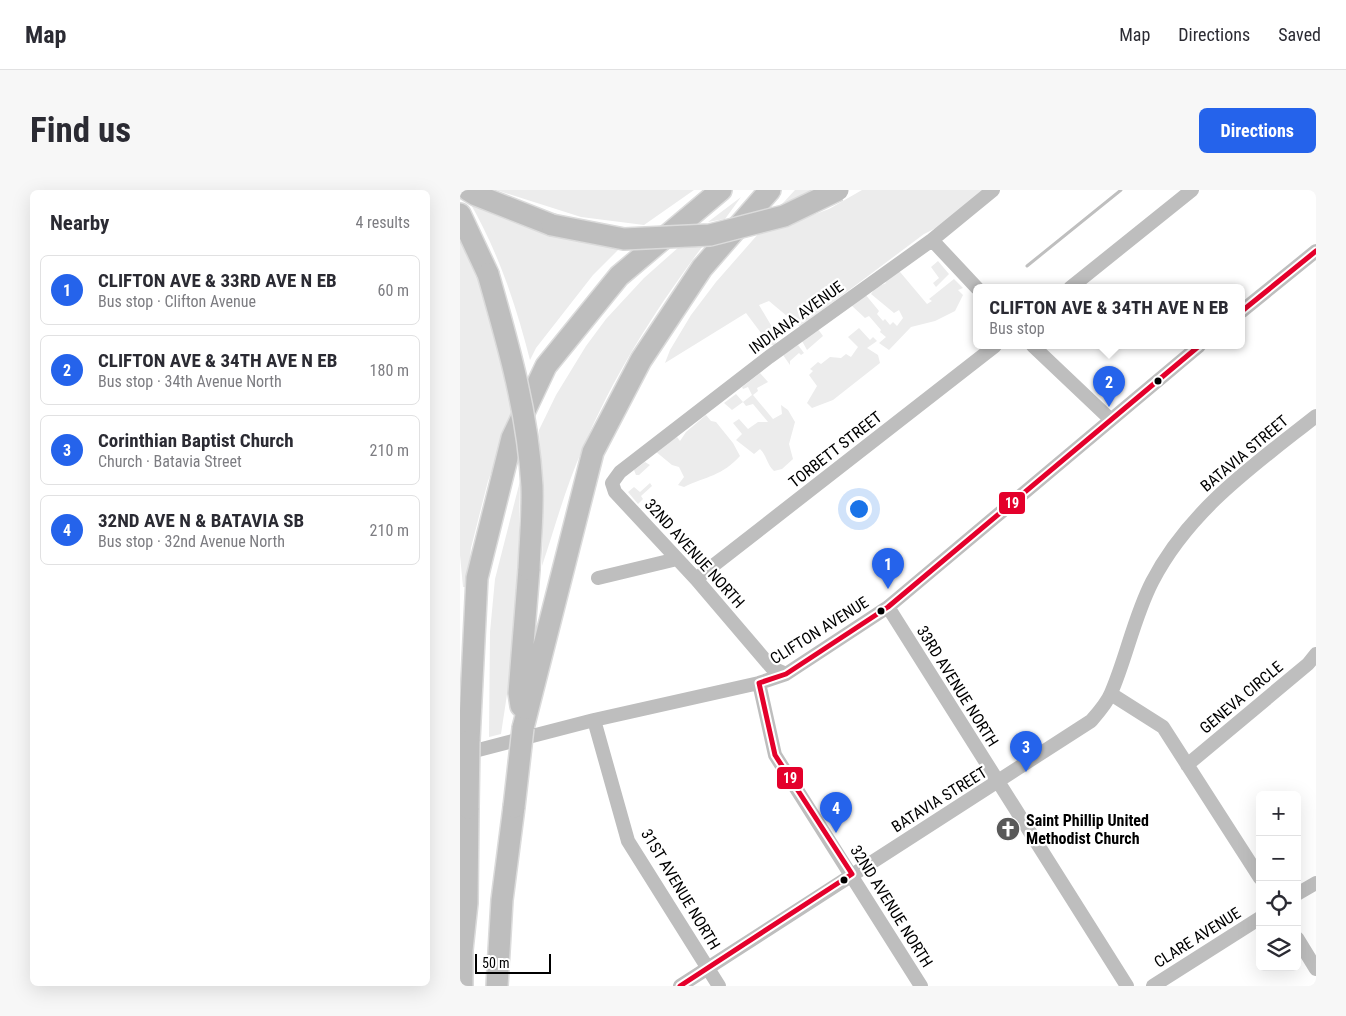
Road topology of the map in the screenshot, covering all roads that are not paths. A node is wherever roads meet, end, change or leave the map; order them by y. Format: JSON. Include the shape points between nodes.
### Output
{"nodes":[{"id":1,"x":468,"y":190,"type":"edge"},
{"id":2,"x":721,"y":190,"type":"edge"},
{"id":3,"x":770,"y":190,"type":"edge"},
{"id":4,"x":838,"y":190,"type":"edge"},
{"id":5,"x":993,"y":190,"type":"edge"},
{"id":6,"x":1192,"y":190,"type":"edge"},
{"id":7,"x":460,"y":214,"type":"edge"},
{"id":8,"x":932,"y":240,"type":"junction"},
{"id":9,"x":1316,"y":250,"type":"edge"},
{"id":10,"x":973,"y":284,"type":"edge"},
{"id":11,"x":1075,"y":284,"type":"edge"},
{"id":12,"x":1245,"y":309,"type":"edge"},
{"id":13,"x":992,"y":349,"type":"edge"},
{"id":14,"x":1036,"y":349,"type":"edge"},
{"id":15,"x":1195,"y":349,"type":"edge"},
{"id":16,"x":1316,"y":416,"type":"edge"},
{"id":17,"x":1110,"y":419,"type":"junction"},
{"id":18,"x":620,"y":472,"type":"joint"},
{"id":19,"x":677,"y":559,"type":"junction"},
{"id":20,"x":598,"y":578,"type":"dead end"},
{"id":21,"x":696,"y":579,"type":"junction"},
{"id":22,"x":888,"y":607,"type":"junction"},
{"id":23,"x":460,"y":664,"type":"edge"},
{"id":24,"x":1313,"y":664,"type":"edge"},
{"id":25,"x":786,"y":674,"type":"junction"},
{"id":26,"x":759,"y":683,"type":"junction"},
{"id":27,"x":1111,"y":694,"type":"junction"},
{"id":28,"x":594,"y":720,"type":"junction"},
{"id":29,"x":523,"y":727,"type":"junction"},
{"id":30,"x":465,"y":748,"type":"edge"},
{"id":31,"x":1187,"y":765,"type":"junction"},
{"id":32,"x":998,"y":784,"type":"junction"},
{"id":33,"x":1256,"y":872,"type":"edge"},
{"id":34,"x":852,"y":874,"type":"junction"},
{"id":35,"x":1316,"y":882,"type":"edge"},
{"id":36,"x":1301,"y":891,"type":"edge"},
{"id":37,"x":1256,"y":921,"type":"edge"},
{"id":38,"x":1301,"y":945,"type":"edge"},
{"id":39,"x":708,"y":968,"type":"junction"},
{"id":40,"x":1316,"y":969,"type":"edge"},
{"id":41,"x":462,"y":986,"type":"edge"},
{"id":42,"x":497,"y":986,"type":"edge"},
{"id":43,"x":680,"y":986,"type":"edge"},
{"id":44,"x":720,"y":986,"type":"edge"},
{"id":45,"x":921,"y":986,"type":"edge"},
{"id":46,"x":1126,"y":986,"type":"edge"},
{"id":47,"x":1153,"y":986,"type":"edge"}],
"edges":[{"from":1,"to":4,"type":"highway","bridge":true,"via":[[552,225],[624,239],[710,235],[784,216]]},
{"from":2,"to":30,"type":"highway","via":[[620,276],[546,366],[512,438],[477,578]]},
{"from":3,"to":29,"type":"highway","via":[[702,268],[641,360],[593,452]]},
{"from":5,"to":8,"type":"street","name":"INDIANA AVENUE"},
{"from":6,"to":11,"type":"street"},
{"from":7,"to":29,"type":"highway","bridge":true,"via":[[488,274],[516,372],[527,441],[532,487],[519,693]]},
{"from":8,"to":10,"type":"street"},
{"from":8,"to":18,"type":"street","name":"INDIANA AVENUE","via":[[769,357]]},
{"from":9,"to":12,"type":"street"},
{"from":13,"to":21,"type":"street","name":"TORBETT STREET"},
{"from":14,"to":17,"type":"street"},
{"from":15,"to":17,"type":"street","name":"CLIFTON AVENUE"},
{"from":16,"to":27,"type":"street","name":"BATAVIA STREET","via":[[1223,489],[1185,530],[1151,582]]},
{"from":17,"to":22,"type":"street","name":"CLIFTON AVENUE"},
{"from":18,"to":19,"type":"street","name":"32ND AVENUE NORTH","via":[[612,483],[615,492]]},
{"from":19,"to":20,"type":"street"},
{"from":19,"to":21,"type":"street","name":"32ND AVENUE NORTH"},
{"from":21,"to":25,"type":"street","name":"32ND AVENUE NORTH","via":[[772,668]]},
{"from":22,"to":25,"type":"street","name":"CLIFTON AVENUE"},
{"from":22,"to":32,"type":"street","name":"33RD AVENUE NORTH"},
{"from":23,"to":30,"type":"highway"},
{"from":24,"to":31,"type":"street","name":"GENEVA CIRCLE"},
{"from":25,"to":26,"type":"street","name":"CLIFTON AVENUE"},
{"from":26,"to":28,"type":"street","name":"CLIFTON AVENUE"},
{"from":26,"to":34,"type":"street","name":"32ND AVENUE NORTH","via":[[775,755]]},
{"from":27,"to":31,"type":"street","via":[[1163,727]]},
{"from":27,"to":32,"type":"street","name":"BATAVIA STREET","via":[[1091,721]]},
{"from":28,"to":30,"type":"street","name":"CLIFTON AVENUE"},
{"from":28,"to":39,"type":"street","name":"31ST AVENUE NORTH","via":[[628,841]]},
{"from":29,"to":42,"type":"highway","bridge":true,"via":[[502,900]]},
{"from":30,"to":41,"type":"highway","bridge":true,"via":[[467,903]]},
{"from":31,"to":33,"type":"street"},
{"from":32,"to":34,"type":"street","name":"BATAVIA STREET"},
{"from":32,"to":46,"type":"street","name":"33RD AVENUE NORTH"},
{"from":34,"to":39,"type":"street","name":"BATAVIA STREET"},
{"from":34,"to":45,"type":"street","name":"32ND AVENUE NORTH"},
{"from":35,"to":36,"type":"street"},
{"from":37,"to":47,"type":"street","name":"CLARE AVENUE"},
{"from":38,"to":40,"type":"street"},
{"from":39,"to":43,"type":"street","name":"BATAVIA STREET"},
{"from":39,"to":44,"type":"street","name":"31ST AVENUE NORTH"}]}
